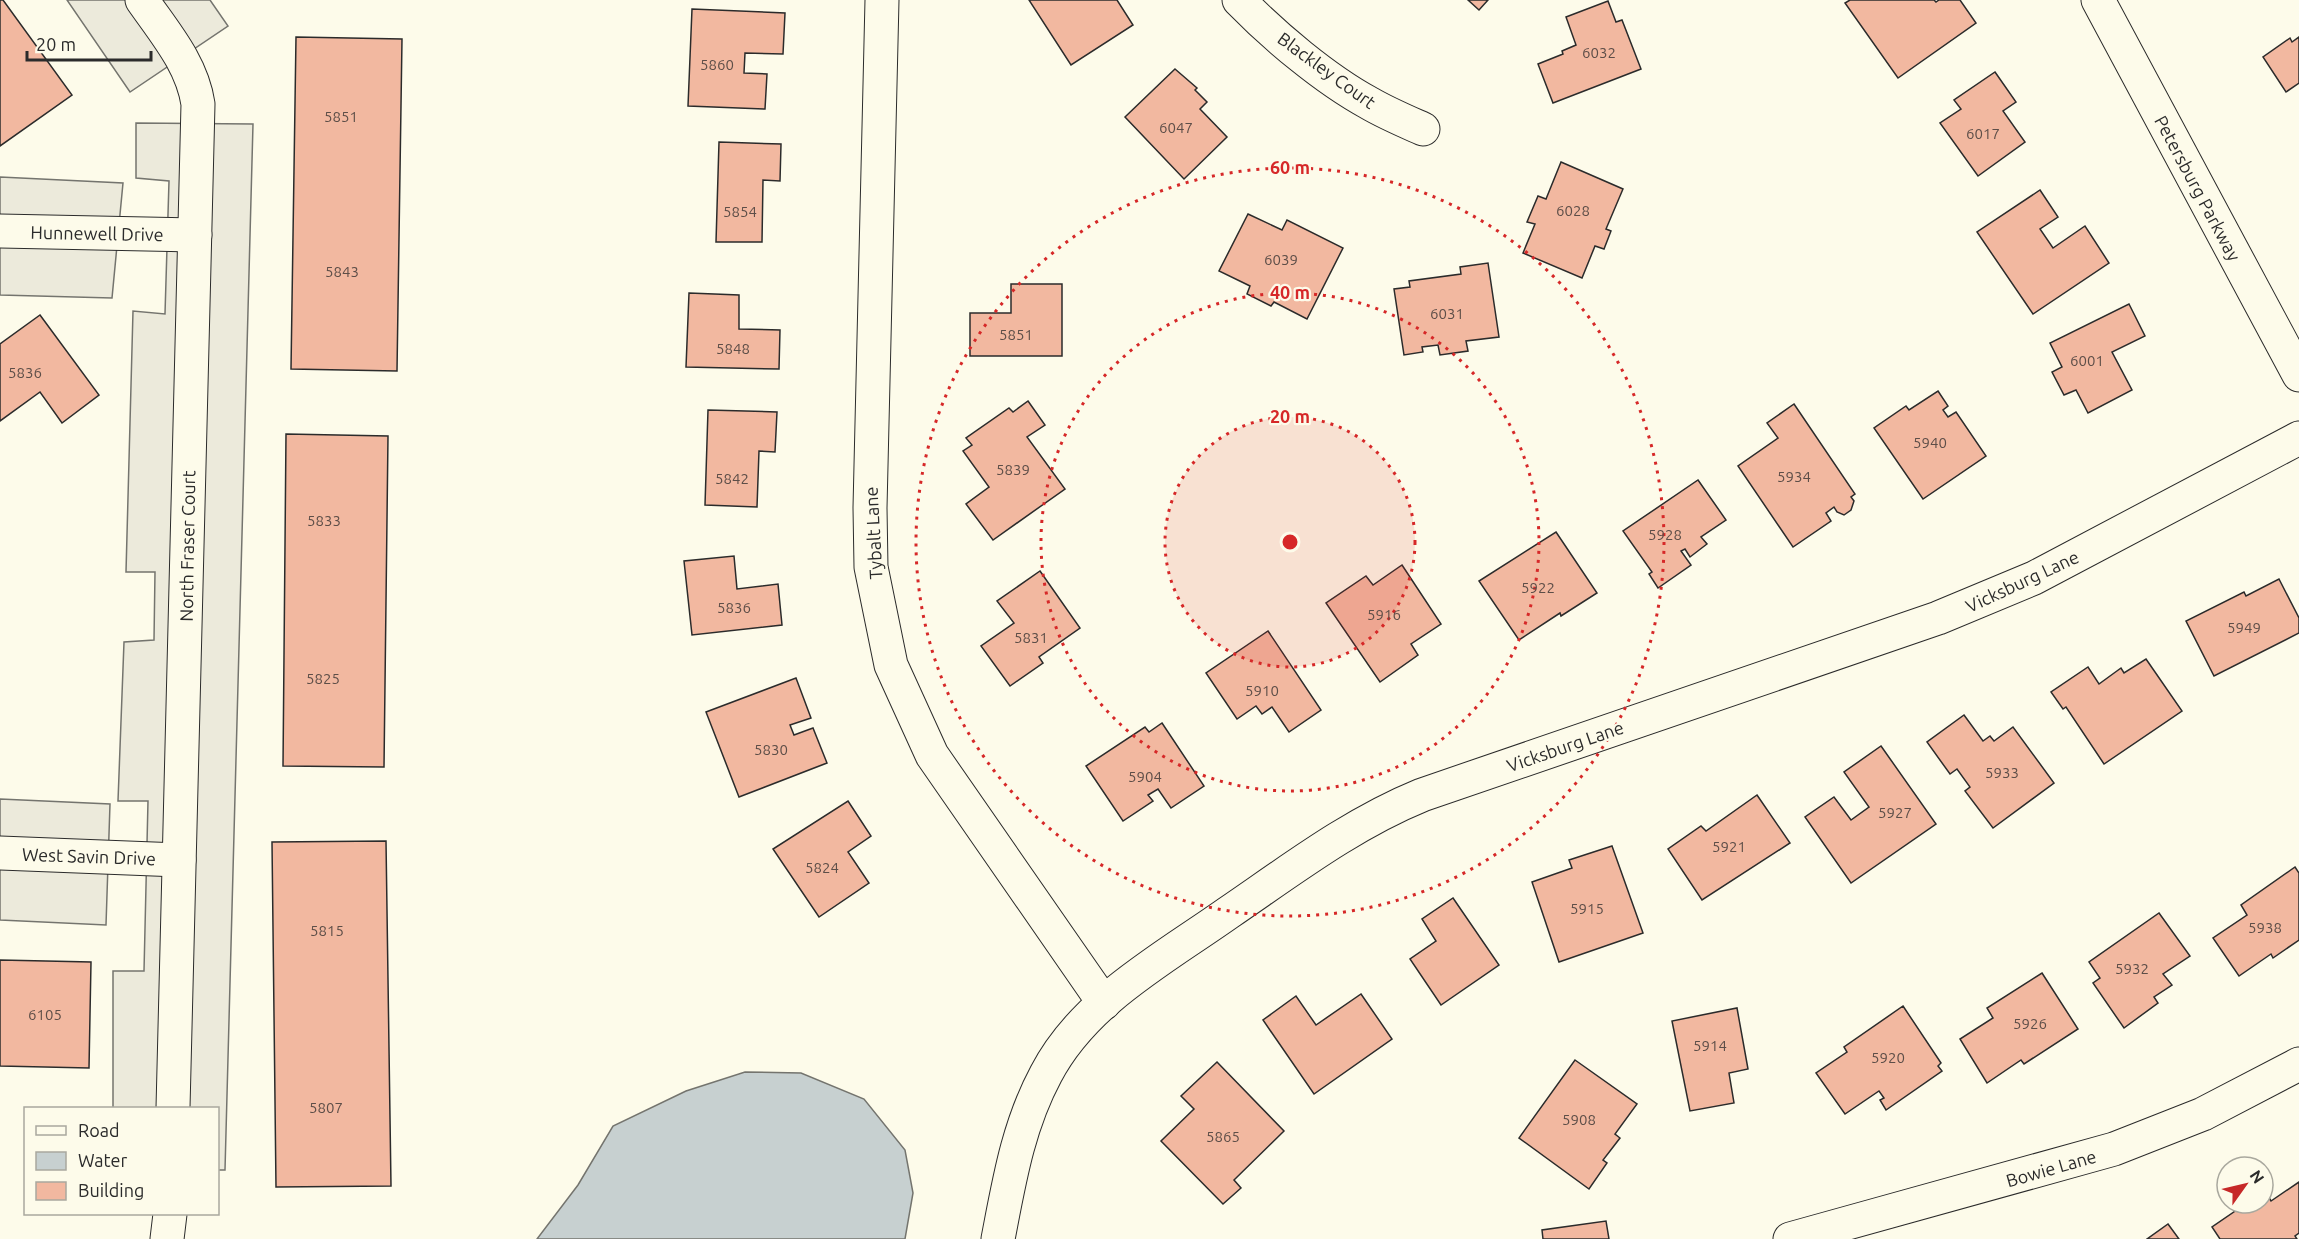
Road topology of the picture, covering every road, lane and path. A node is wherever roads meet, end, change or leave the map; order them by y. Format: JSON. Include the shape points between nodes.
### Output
{"nodes":[{"id":1,"x":142,"y":0,"type":"edge"},
{"id":2,"x":882,"y":0,"type":"edge"},
{"id":3,"x":1239,"y":0,"type":"edge"},
{"id":4,"x":2098,"y":0,"type":"edge"},
{"id":5,"x":1423,"y":129,"type":"dead end"},
{"id":6,"x":0,"y":231,"type":"edge"},
{"id":7,"x":195,"y":235,"type":"junction"},
{"id":8,"x":2299,"y":375,"type":"edge"},
{"id":9,"x":2299,"y":438,"type":"edge"},
{"id":10,"x":0,"y":853,"type":"edge"},
{"id":11,"x":178,"y":860,"type":"junction"},
{"id":12,"x":1104,"y":1003,"type":"junction"},
{"id":13,"x":2299,"y":1064,"type":"edge"},
{"id":14,"x":173,"y":1107,"type":"edge"},
{"id":15,"x":170,"y":1215,"type":"edge"},
{"id":16,"x":167,"y":1239,"type":"edge"},
{"id":17,"x":998,"y":1239,"type":"edge"},
{"id":18,"x":1790,"y":1239,"type":"edge"}],
"edges":[{"from":1,"to":7,"type":"street","name":"North Fraser Court","via":[[186,64],[196,89]]},
{"from":2,"to":12,"type":"street","name":"Tybalt Lane","via":[[870,537],[891,665],[932,755]]},
{"from":3,"to":5,"type":"street","name":"Blackley Court","via":[[1335,81],[1368,103]]},
{"from":4,"to":8,"type":"street","name":"Petersburg Parkway"},
{"from":6,"to":7,"type":"street","name":"Hunnewell Drive"},
{"from":7,"to":11,"type":"street","name":"North Fraser Court"},
{"from":9,"to":12,"type":"street","name":"Vicksburg Lane","via":[[1995,596],[1422,795],[1389,810],[1323,847],[1125,984]]},
{"from":10,"to":11,"type":"street","name":"West Savin Drive"},
{"from":11,"to":14,"type":"street","name":"North Fraser Court"},
{"from":12,"to":17,"type":"street","name":"Vicksburg Lane","via":[[1061,1051],[1034,1096],[1013,1160]]},
{"from":13,"to":18,"type":"street","name":"Bowie Lane","via":[[2203,1114],[2114,1149]]},
{"from":15,"to":16,"type":"street"}]}
